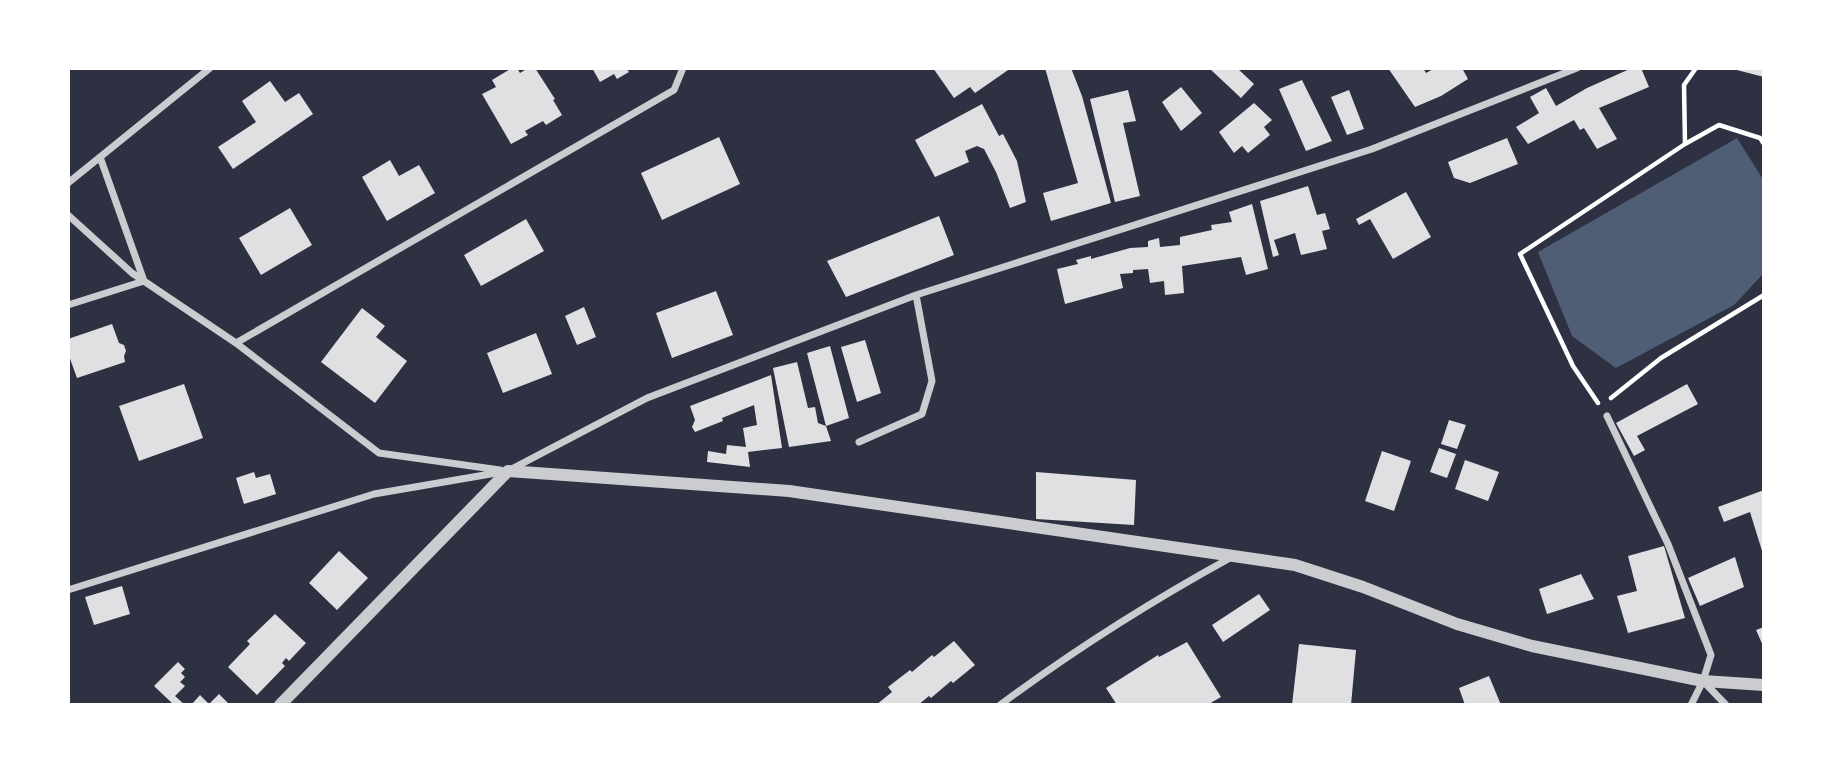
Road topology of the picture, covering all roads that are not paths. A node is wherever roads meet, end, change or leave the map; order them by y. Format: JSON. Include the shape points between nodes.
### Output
{"nodes":[{"id":1,"x":211,"y":68,"type":"edge"},
{"id":2,"x":683,"y":68,"type":"edge"},
{"id":3,"x":1577,"y":68,"type":"edge"},
{"id":4,"x":100,"y":157,"type":"junction"},
{"id":5,"x":68,"y":183,"type":"edge"},
{"id":6,"x":68,"y":215,"type":"edge"},
{"id":7,"x":145,"y":281,"type":"junction"},
{"id":8,"x":916,"y":295,"type":"junction"},
{"id":9,"x":68,"y":304,"type":"edge"},
{"id":10,"x":236,"y":343,"type":"junction"},
{"id":11,"x":1606,"y":416,"type":"road end"},
{"id":12,"x":859,"y":442,"type":"dead end"},
{"id":13,"x":508,"y":471,"type":"junction"},
{"id":14,"x":1234,"y":556,"type":"junction"},
{"id":15,"x":68,"y":590,"type":"edge"},
{"id":16,"x":1703,"y":681,"type":"junction"},
{"id":17,"x":1764,"y":685,"type":"edge"},
{"id":18,"x":280,"y":705,"type":"edge"},
{"id":19,"x":1000,"y":705,"type":"edge"},
{"id":20,"x":1691,"y":705,"type":"edge"},
{"id":21,"x":1726,"y":705,"type":"edge"}],
"edges":[{"from":1,"to":4,"type":"street"},
{"from":2,"to":10,"type":"street","via":[[674,90]]},
{"from":3,"to":8,"type":"street","via":[[1372,149]]},
{"from":4,"to":5,"type":"street"},
{"from":4,"to":7,"type":"street"},
{"from":6,"to":7,"type":"street"},
{"from":7,"to":9,"type":"street"},
{"from":7,"to":10,"type":"street"},
{"from":8,"to":12,"type":"street","via":[[932,381],[922,414]]},
{"from":8,"to":13,"type":"street","via":[[647,398]]},
{"from":10,"to":13,"type":"street","via":[[379,453]]},
{"from":11,"to":16,"type":"street","via":[[1668,544],[1711,655]]},
{"from":13,"to":14,"type":"street","via":[[789,491]]},
{"from":13,"to":15,"type":"street","via":[[374,494]]},
{"from":13,"to":18,"type":"street"},
{"from":14,"to":16,"type":"street","via":[[1295,565],[1532,646]]},
{"from":14,"to":19,"type":"street","via":[[1157,598]]},
{"from":16,"to":17,"type":"street"},
{"from":16,"to":20,"type":"street"},
{"from":16,"to":21,"type":"street"}]}
